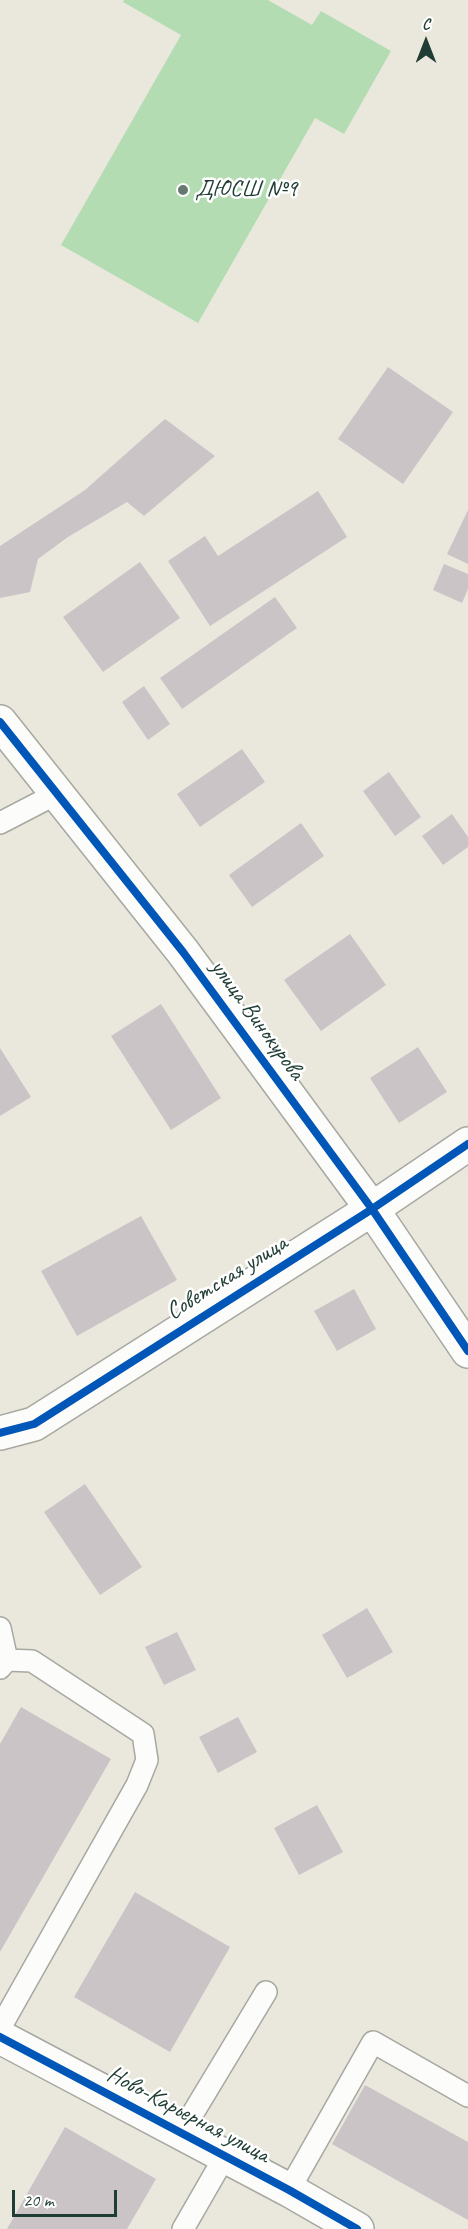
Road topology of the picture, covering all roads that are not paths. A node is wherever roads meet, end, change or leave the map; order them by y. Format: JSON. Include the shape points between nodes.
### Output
{"nodes":[{"id":1,"x":0,"y":722,"type":"edge"},
{"id":2,"x":56,"y":794,"type":"junction"},
{"id":3,"x":0,"y":823,"type":"edge"},
{"id":4,"x":468,"y":1143,"type":"edge"},
{"id":5,"x":372,"y":1209,"type":"junction"},
{"id":6,"x":468,"y":1351,"type":"edge"},
{"id":7,"x":0,"y":1433,"type":"edge"},
{"id":8,"x":0,"y":1628,"type":"edge"},
{"id":9,"x":3,"y":1664,"type":"edge"},
{"id":10,"x":266,"y":1992,"type":"dead end"},
{"id":11,"x":0,"y":2028,"type":"edge"},
{"id":12,"x":0,"y":2037,"type":"edge"},
{"id":13,"x":468,"y":2096,"type":"edge"},
{"id":14,"x":182,"y":2133,"type":"junction"},
{"id":15,"x":225,"y":2156,"type":"junction"},
{"id":16,"x":289,"y":2190,"type":"junction"},
{"id":17,"x":183,"y":2229,"type":"edge"},
{"id":18,"x":357,"y":2229,"type":"edge"}],
"edges":[{"from":1,"to":2,"type":"street","name":"улица Винокурова"},
{"from":2,"to":3,"type":"lane"},
{"from":2,"to":5,"type":"street","name":"улица Винокурова","via":[[183,952]]},
{"from":4,"to":5,"type":"street","name":"Советская улица"},
{"from":5,"to":6,"type":"street","name":"улица Винокурова"},
{"from":5,"to":7,"type":"street","name":"Советская улица","via":[[34,1424]]},
{"from":8,"to":9,"type":"lane"},
{"from":9,"to":11,"type":"lane","via":[[32,1661],[143,1734],[147,1760],[137,1785]]},
{"from":10,"to":14,"type":"lane"},
{"from":12,"to":14,"type":"street","name":"Ново-Карьерная улица"},
{"from":13,"to":16,"type":"lane","via":[[373,2042]]},
{"from":14,"to":15,"type":"street","name":"Ново-Карьерная улица"},
{"from":15,"to":16,"type":"street","name":"Ново-Карьерная улица"},
{"from":15,"to":17,"type":"lane"},
{"from":16,"to":18,"type":"street","name":"Ново-Карьерная улица"}]}
